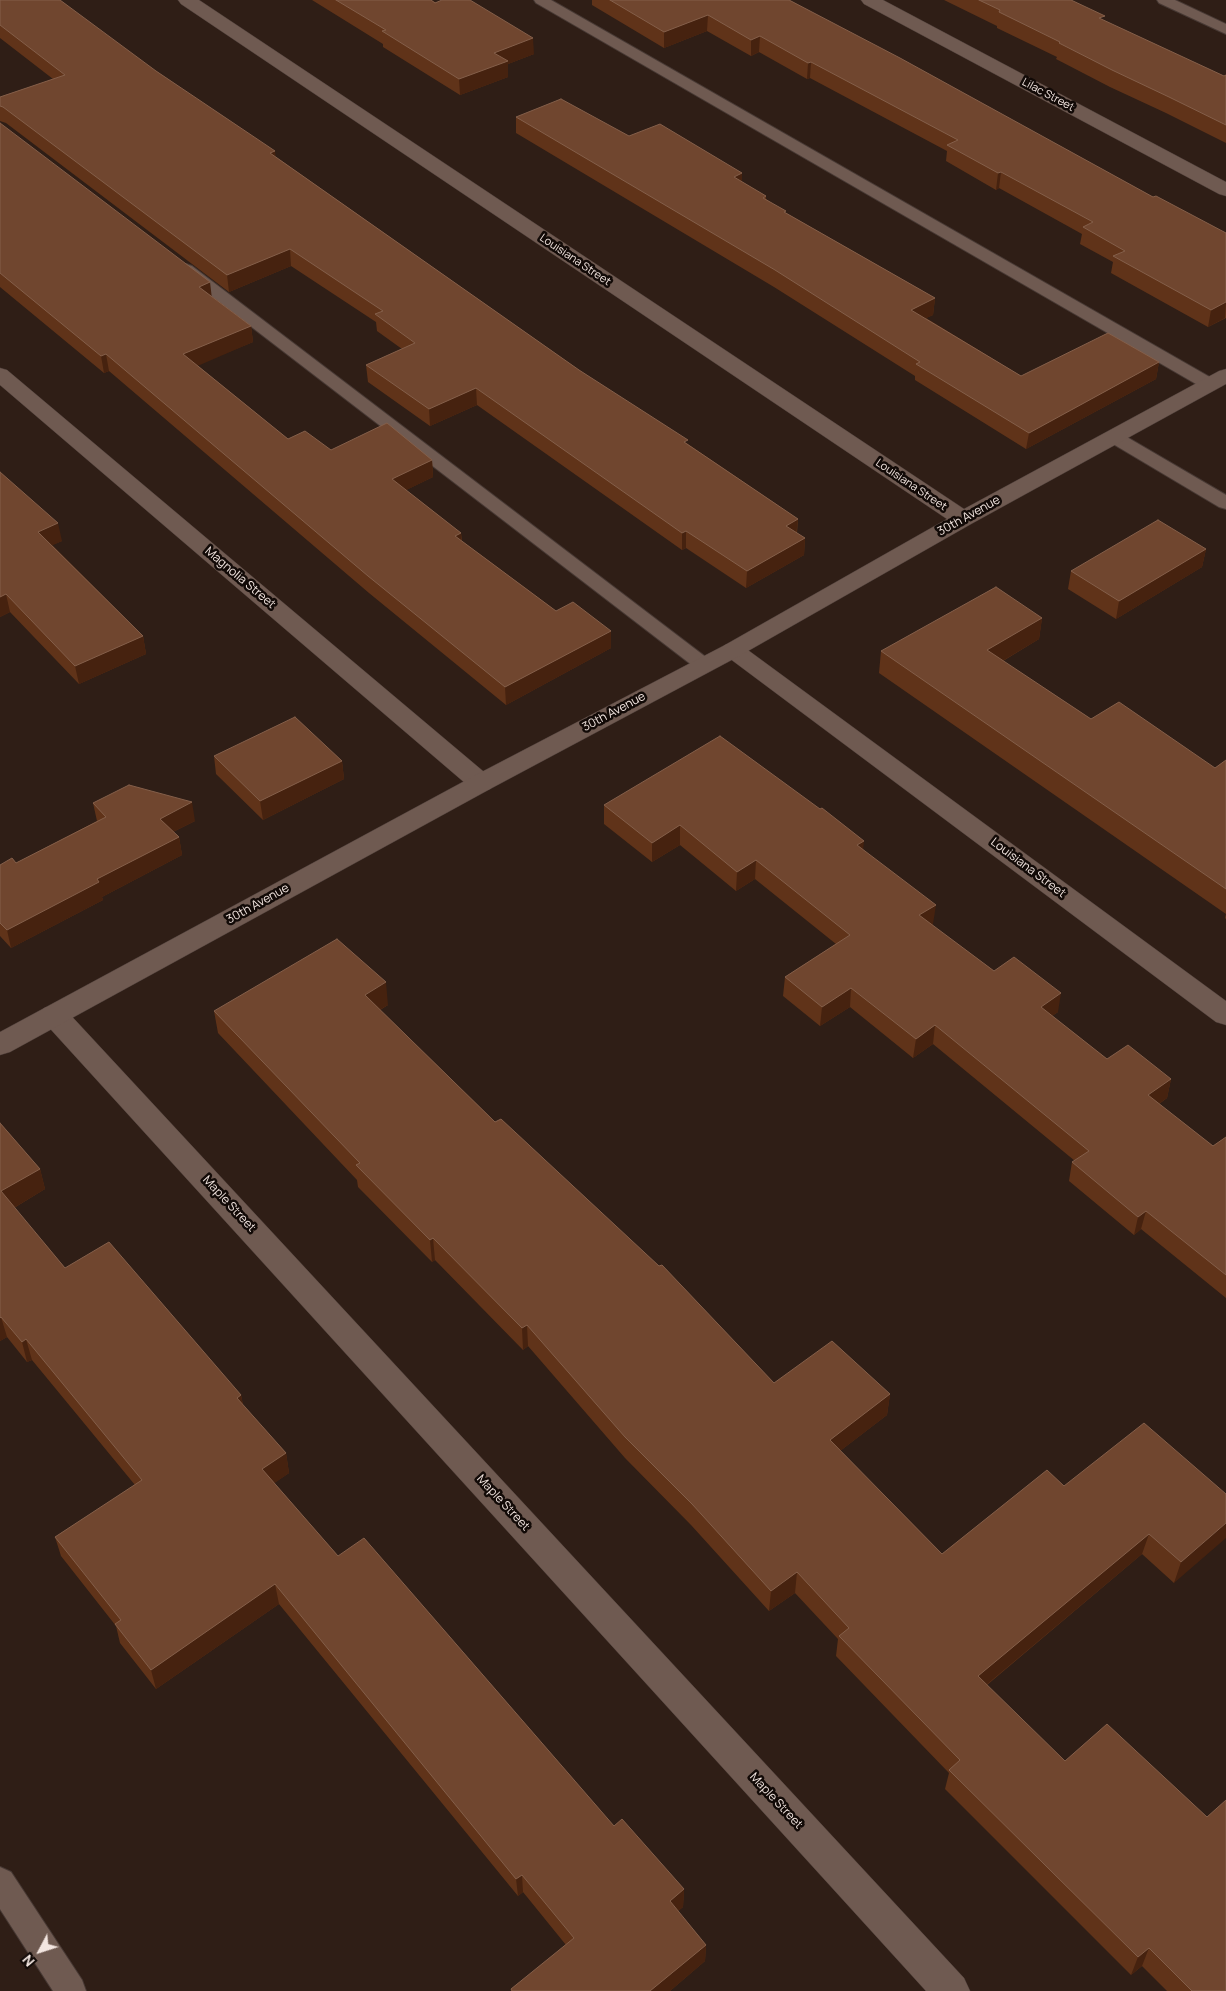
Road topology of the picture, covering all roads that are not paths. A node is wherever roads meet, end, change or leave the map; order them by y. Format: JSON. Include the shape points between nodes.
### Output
{"nodes":[{"id":1,"x":187,"y":0,"type":"edge"},
{"id":2,"x":541,"y":0,"type":"edge"},
{"id":3,"x":870,"y":0,"type":"edge"},
{"id":4,"x":1164,"y":0,"type":"edge"},
{"id":5,"x":1226,"y":30,"type":"edge"},
{"id":6,"x":1226,"y":190,"type":"edge"},
{"id":7,"x":174,"y":260,"type":"edge"},
{"id":8,"x":0,"y":374,"type":"edge"},
{"id":9,"x":1218,"y":379,"type":"edge"},
{"id":10,"x":1114,"y":436,"type":"junction"},
{"id":11,"x":1226,"y":504,"type":"edge"},
{"id":12,"x":963,"y":519,"type":"junction"},
{"id":13,"x":733,"y":650,"type":"junction"},
{"id":14,"x":704,"y":665,"type":"junction"},
{"id":15,"x":481,"y":782,"type":"junction"},
{"id":16,"x":54,"y":1015,"type":"junction"},
{"id":17,"x":1226,"y":1015,"type":"edge"},
{"id":18,"x":0,"y":1045,"type":"edge"},
{"id":19,"x":0,"y":1882,"type":"edge"},
{"id":20,"x":71,"y":1991,"type":"edge"},
{"id":21,"x":951,"y":1991,"type":"edge"}],
"edges":[{"from":1,"to":12,"type":"street","name":"Louisiana Street"},
{"from":2,"to":9,"type":"lane"},
{"from":3,"to":6,"type":"street","name":"Lilac Street"},
{"from":4,"to":5,"type":"lane"},
{"from":7,"to":14,"type":"lane"},
{"from":8,"to":15,"type":"street","name":"Magnolia Street"},
{"from":9,"to":10,"type":"street","name":"30th Avenue"},
{"from":10,"to":11,"type":"lane"},
{"from":10,"to":12,"type":"street","name":"30th Avenue"},
{"from":12,"to":13,"type":"street","name":"30th Avenue"},
{"from":13,"to":14,"type":"street","name":"30th Avenue"},
{"from":13,"to":17,"type":"street","name":"Louisiana Street"},
{"from":14,"to":15,"type":"street","name":"30th Avenue"},
{"from":15,"to":16,"type":"street","name":"30th Avenue"},
{"from":16,"to":18,"type":"street","name":"30th Avenue"},
{"from":16,"to":21,"type":"street","name":"Maple Street"},
{"from":19,"to":20,"type":"lane"}]}
